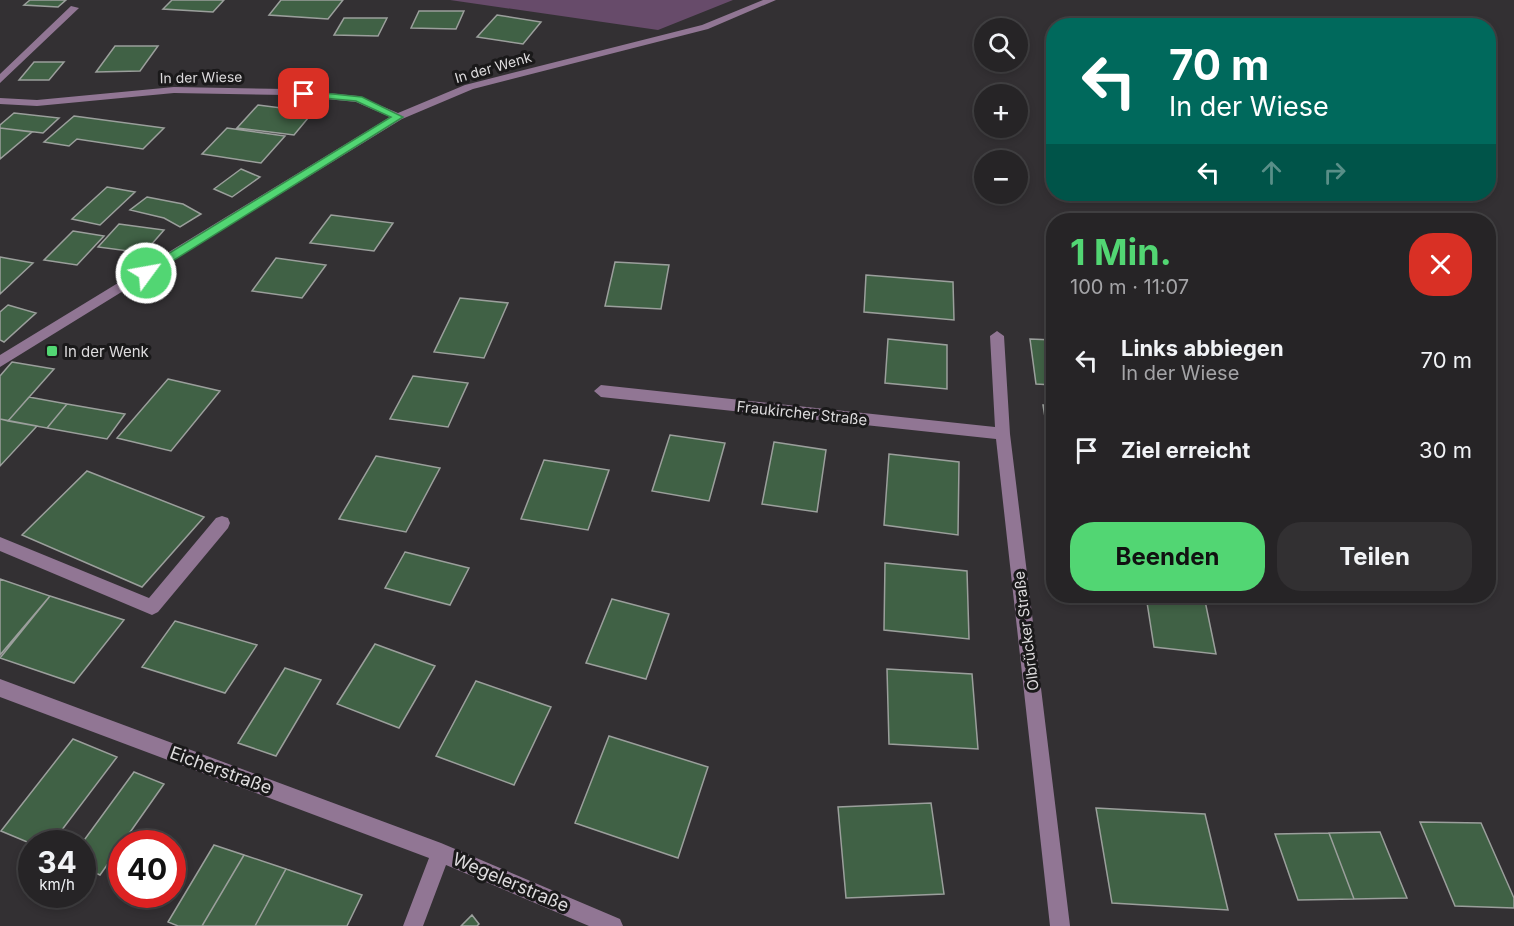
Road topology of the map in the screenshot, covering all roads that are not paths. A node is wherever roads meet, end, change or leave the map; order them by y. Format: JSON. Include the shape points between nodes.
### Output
{"nodes":[{"id":1,"x":771,"y":0,"type":"edge"},
{"id":2,"x":74,"y":8,"type":"dead end"},
{"id":3,"x":0,"y":80,"type":"edge"},
{"id":4,"x":0,"y":101,"type":"edge"},
{"id":5,"x":398,"y":117,"type":"junction"},
{"id":6,"x":997,"y":336,"type":"dead end"},
{"id":7,"x":0,"y":362,"type":"edge"},
{"id":8,"x":601,"y":391,"type":"dead end"},
{"id":9,"x":1003,"y":434,"type":"junction"},
{"id":10,"x":222,"y":523,"type":"dead end"},
{"id":11,"x":0,"y":544,"type":"edge"},
{"id":12,"x":0,"y":688,"type":"edge"},
{"id":13,"x":441,"y":852,"type":"junction"},
{"id":14,"x":413,"y":926,"type":"edge"},
{"id":15,"x":613,"y":926,"type":"edge"},
{"id":16,"x":1060,"y":926,"type":"edge"}],
"edges":[{"from":1,"to":5,"type":"street","name":"In der Wenk","via":[[705,27],[469,87]]},
{"from":2,"to":3,"type":"street"},
{"from":4,"to":5,"type":"street","name":"In der Wiese","via":[[37,103],[174,90],[286,92],[358,99]]},
{"from":5,"to":7,"type":"street","name":"In der Wenk"},
{"from":6,"to":9,"type":"street","name":"Olbrücker Straße"},
{"from":8,"to":9,"type":"street","name":"Fraukircher Straße"},
{"from":9,"to":16,"type":"street","name":"Olbrücker Straße"},
{"from":10,"to":11,"type":"street","via":[[152,607]]},
{"from":12,"to":13,"type":"street","name":"Eicherstraße"},
{"from":13,"to":14,"type":"street"},
{"from":13,"to":15,"type":"street","name":"Wegelerstraße"}]}
